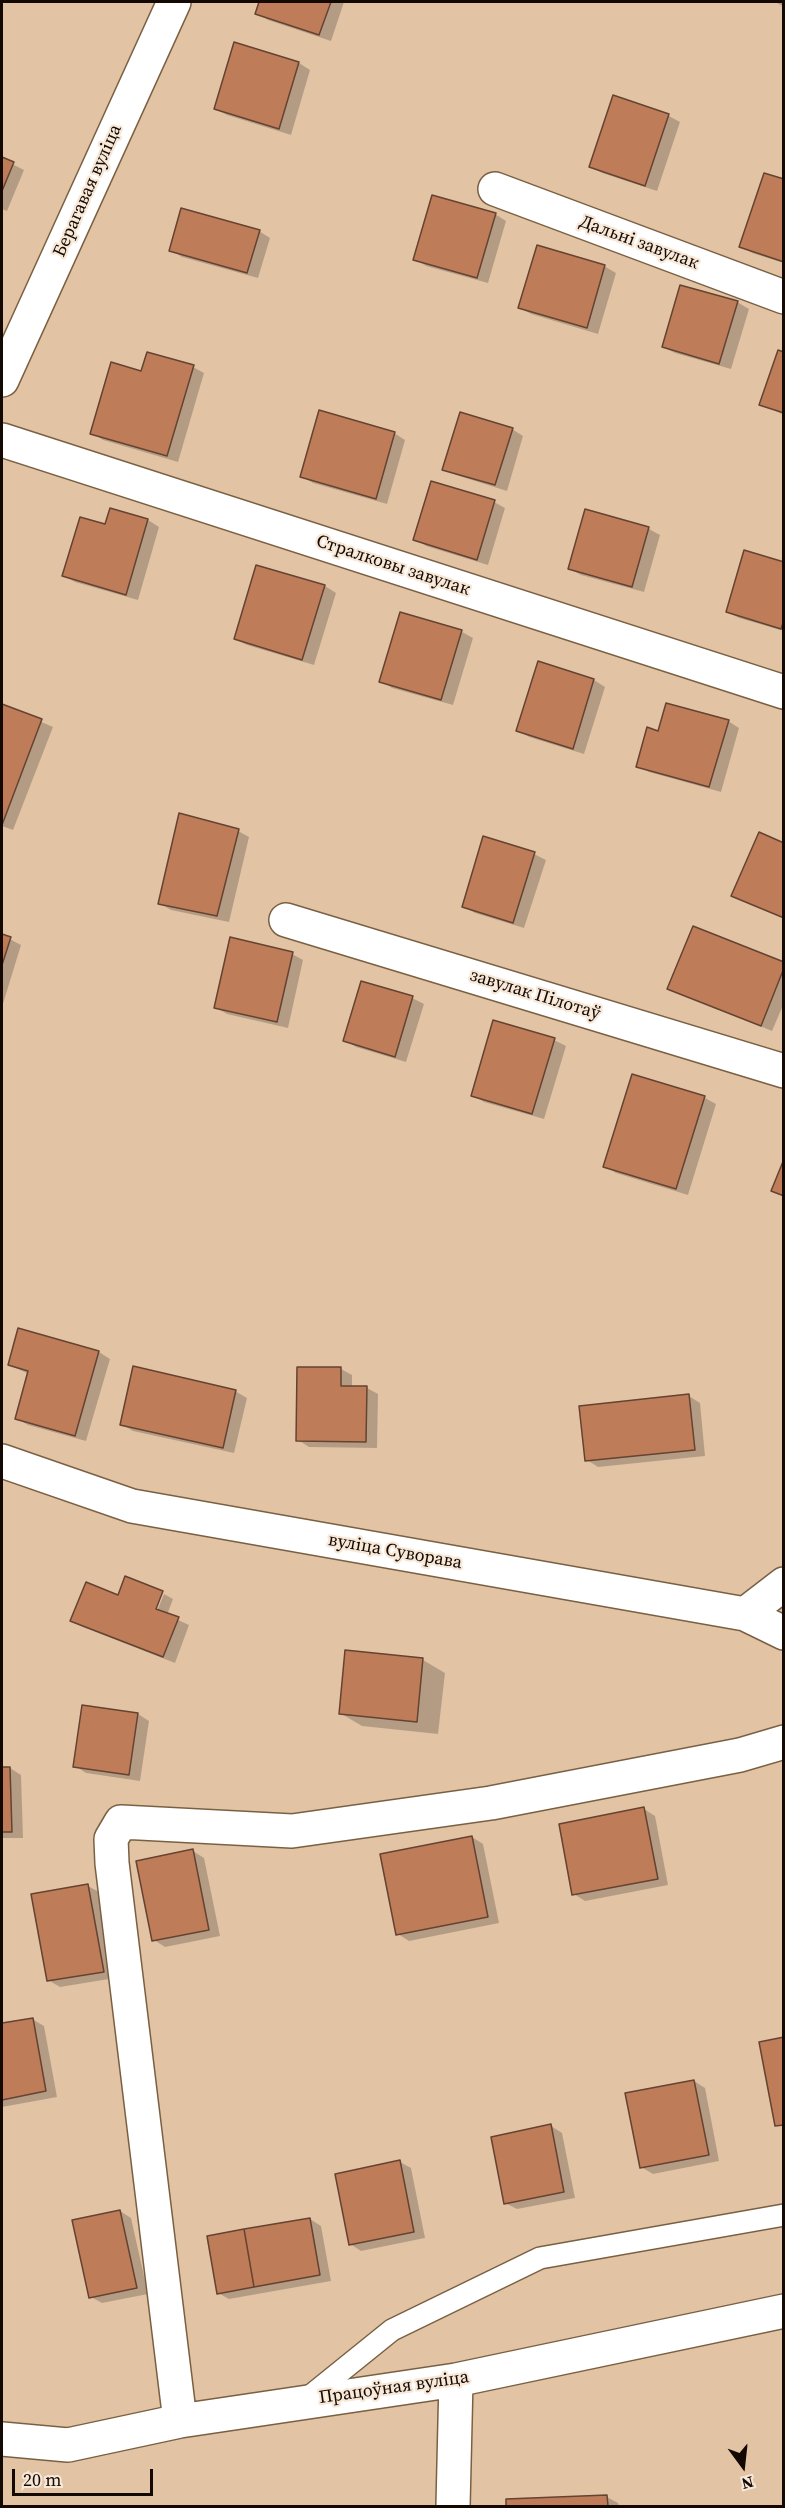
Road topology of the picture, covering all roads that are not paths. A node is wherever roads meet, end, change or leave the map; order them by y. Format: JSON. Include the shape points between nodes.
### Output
{"nodes":[{"id":1,"x":174,"y":2,"type":"edge"},
{"id":2,"x":495,"y":189,"type":"dead end"},
{"id":3,"x":783,"y":297,"type":"edge"},
{"id":4,"x":2,"y":380,"type":"edge"},
{"id":5,"x":2,"y":440,"type":"edge"},
{"id":6,"x":783,"y":692,"type":"edge"},
{"id":7,"x":286,"y":920,"type":"dead end"},
{"id":8,"x":783,"y":1071,"type":"edge"},
{"id":9,"x":2,"y":1461,"type":"edge"},
{"id":10,"x":783,"y":1584,"type":"edge"},
{"id":11,"x":745,"y":1614,"type":"junction"},
{"id":12,"x":783,"y":1633,"type":"edge"},
{"id":13,"x":783,"y":1742,"type":"edge"},
{"id":14,"x":783,"y":2215,"type":"edge"},
{"id":15,"x":783,"y":2311,"type":"edge"},
{"id":16,"x":456,"y":2380,"type":"junction"},
{"id":17,"x":303,"y":2402,"type":"junction"},
{"id":18,"x":180,"y":2421,"type":"junction"},
{"id":19,"x":2,"y":2439,"type":"edge"},
{"id":20,"x":68,"y":2445,"type":"junction"},
{"id":21,"x":2,"y":2460,"type":"edge"},
{"id":22,"x":453,"y":2506,"type":"edge"}],
"edges":[{"from":1,"to":4,"type":"street","name":"Берагавая вуліца"},
{"from":2,"to":3,"type":"street","name":"Дальні завулак"},
{"from":5,"to":6,"type":"street","name":"Стралковы завулак"},
{"from":7,"to":8,"type":"street","name":"завулак Пілотаў"},
{"from":9,"to":11,"type":"street","name":"вуліца Суворава","via":[[132,1506]]},
{"from":10,"to":11,"type":"street"},
{"from":11,"to":12,"type":"street","name":"вуліца Суворава"},
{"from":13,"to":18,"type":"street","via":[[740,1755],[491,1803],[292,1831],[121,1822],[111,1839],[112,1863]]},
{"from":14,"to":17,"type":"lane","via":[[540,2258],[392,2330]]},
{"from":15,"to":16,"type":"street","name":"Працоўная вуліца"},
{"from":16,"to":17,"type":"street","name":"Працоўная вуліца"},
{"from":16,"to":22,"type":"street"},
{"from":17,"to":18,"type":"street","name":"Працоўная вуліца"},
{"from":18,"to":20,"type":"street","name":"Працоўная вуліца"},
{"from":19,"to":20,"type":"street","name":"Працоўная вуліца"},
{"from":20,"to":21,"type":"street"}]}
